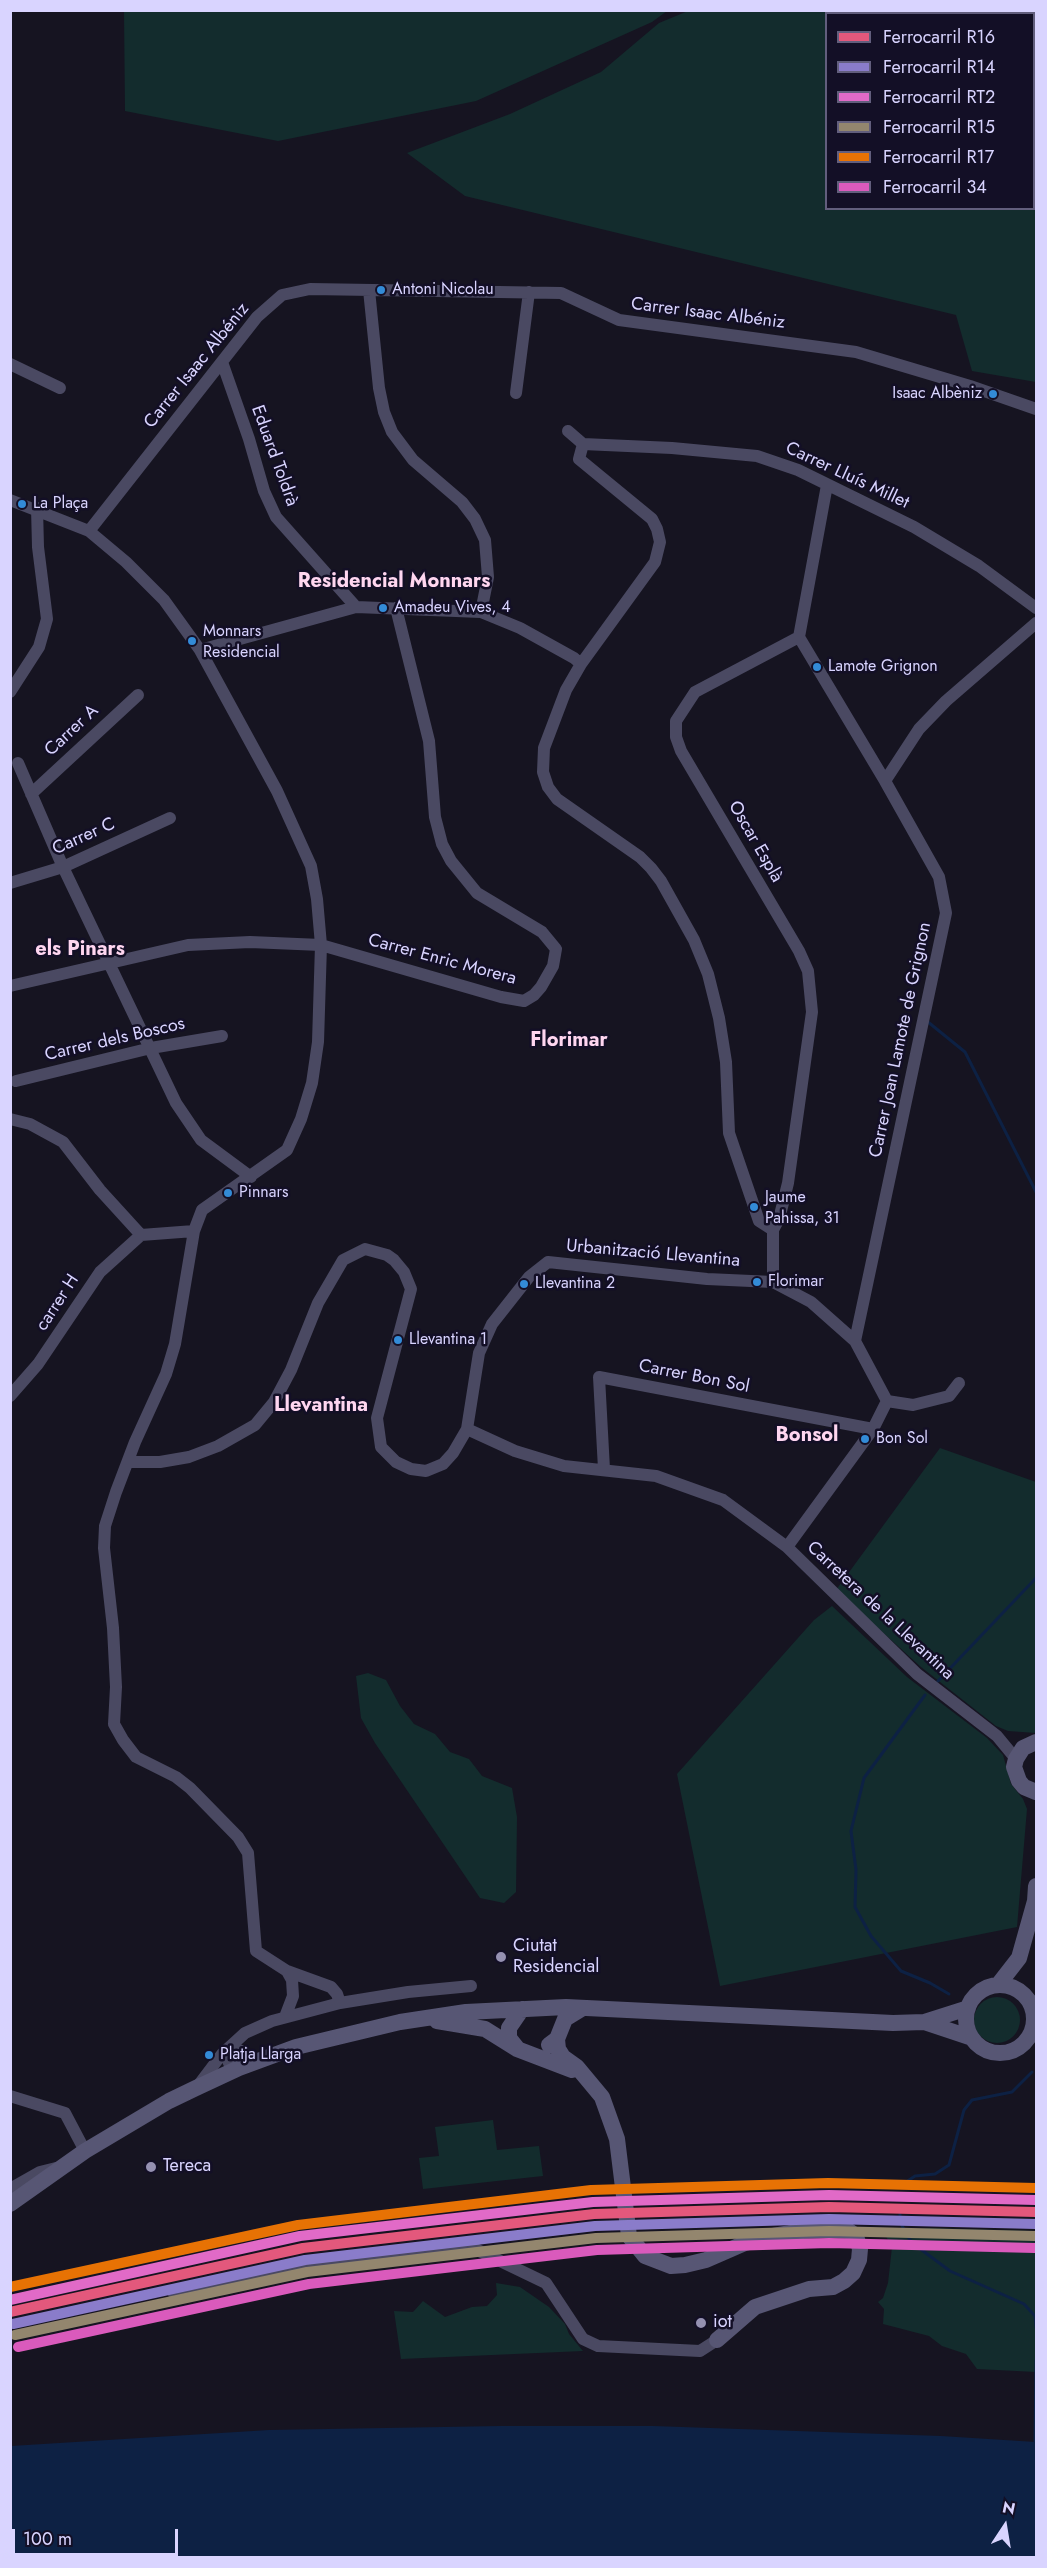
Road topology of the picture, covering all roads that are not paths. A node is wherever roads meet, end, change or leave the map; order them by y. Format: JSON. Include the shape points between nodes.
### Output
{"nodes":[{"id":1,"x":369,"y":290,"type":"junction"},
{"id":2,"x":529,"y":292,"type":"junction"},
{"id":3,"x":222,"y":362,"type":"junction"},
{"id":4,"x":10,"y":364,"type":"edge"},
{"id":5,"x":60,"y":388,"type":"dead end"},
{"id":6,"x":516,"y":393,"type":"dead end"},
{"id":7,"x":1036,"y":409,"type":"edge"},
{"id":8,"x":567,"y":431,"type":"dead end"},
{"id":9,"x":583,"y":444,"type":"junction"},
{"id":10,"x":827,"y":485,"type":"junction"},
{"id":11,"x":12,"y":501,"type":"edge"},
{"id":12,"x":37,"y":508,"type":"junction"},
{"id":13,"x":89,"y":531,"type":"junction"},
{"id":14,"x":356,"y":607,"type":"junction"},
{"id":15,"x":396,"y":608,"type":"junction"},
{"id":16,"x":1036,"y":608,"type":"edge"},
{"id":17,"x":481,"y":612,"type":"junction"},
{"id":18,"x":1036,"y":623,"type":"edge"},
{"id":19,"x":799,"y":637,"type":"junction"},
{"id":20,"x":200,"y":650,"type":"junction"},
{"id":21,"x":581,"y":664,"type":"junction"},
{"id":22,"x":10,"y":692,"type":"edge"},
{"id":23,"x":138,"y":694,"type":"dead end"},
{"id":24,"x":18,"y":763,"type":"dead end"},
{"id":25,"x":885,"y":781,"type":"junction"},
{"id":26,"x":30,"y":794,"type":"junction"},
{"id":27,"x":170,"y":818,"type":"dead end"},
{"id":28,"x":63,"y":867,"type":"junction"},
{"id":29,"x":10,"y":883,"type":"edge"},
{"id":30,"x":321,"y":945,"type":"junction"},
{"id":31,"x":109,"y":965,"type":"junction"},
{"id":32,"x":10,"y":986,"type":"edge"},
{"id":33,"x":222,"y":1036,"type":"dead end"},
{"id":34,"x":151,"y":1047,"type":"junction"},
{"id":35,"x":16,"y":1081,"type":"dead end"},
{"id":36,"x":10,"y":1119,"type":"edge"},
{"id":37,"x":251,"y":1177,"type":"junction"},
{"id":38,"x":773,"y":1230,"type":"junction"},
{"id":39,"x":194,"y":1231,"type":"junction"},
{"id":40,"x":141,"y":1235,"type":"junction"},
{"id":41,"x":773,"y":1282,"type":"junction"},
{"id":42,"x":855,"y":1341,"type":"junction"},
{"id":43,"x":959,"y":1383,"type":"dead end"},
{"id":44,"x":10,"y":1396,"type":"edge"},
{"id":45,"x":887,"y":1401,"type":"junction"},
{"id":46,"x":467,"y":1429,"type":"junction"},
{"id":47,"x":873,"y":1429,"type":"junction"},
{"id":48,"x":128,"y":1462,"type":"junction"},
{"id":49,"x":604,"y":1469,"type":"junction"},
{"id":50,"x":787,"y":1547,"type":"junction"},
{"id":51,"x":997,"y":1736,"type":"junction"},
{"id":52,"x":1033,"y":1743,"type":"edge"},
{"id":53,"x":1016,"y":1759,"type":"junction"},
{"id":54,"x":1036,"y":1792,"type":"edge"},
{"id":55,"x":1036,"y":1886,"type":"edge"},
{"id":56,"x":1018,"y":1958,"type":"junction"},
{"id":57,"x":287,"y":1971,"type":"junction"},
{"id":58,"x":998,"y":1985,"type":"junction"},
{"id":59,"x":471,"y":1986,"type":"dead end"},
{"id":60,"x":1029,"y":2000,"type":"edge"},
{"id":61,"x":340,"y":2003,"type":"junction"},
{"id":62,"x":583,"y":2008,"type":"junction"},
{"id":63,"x":968,"y":2008,"type":"junction"},
{"id":64,"x":522,"y":2009,"type":"junction"},
{"id":65,"x":285,"y":2017,"type":"junction"},
{"id":66,"x":418,"y":2019,"type":"junction"},
{"id":67,"x":924,"y":2022,"type":"junction"},
{"id":68,"x":245,"y":2033,"type":"junction"},
{"id":69,"x":1033,"y":2035,"type":"edge"},
{"id":70,"x":972,"y":2038,"type":"junction"},
{"id":71,"x":557,"y":2039,"type":"junction"},
{"id":72,"x":517,"y":2049,"type":"junction"},
{"id":73,"x":249,"y":2057,"type":"junction"},
{"id":74,"x":238,"y":2068,"type":"junction"},
{"id":75,"x":581,"y":2072,"type":"junction"},
{"id":76,"x":196,"y":2088,"type":"junction"},
{"id":77,"x":10,"y":2096,"type":"edge"},
{"id":78,"x":85,"y":2151,"type":"junction"},
{"id":79,"x":63,"y":2166,"type":"junction"},
{"id":80,"x":10,"y":2189,"type":"edge"},
{"id":81,"x":10,"y":2204,"type":"edge"},
{"id":82,"x":174,"y":2294,"type":"dead end"},
{"id":83,"x":717,"y":2340,"type":"joint"}],
"edges":[{"from":1,"to":2,"type":"street","name":"Carrer Isaac Albéniz"},
{"from":1,"to":3,"type":"street","name":"Carrer Isaac Albéniz","via":[[310,289],[282,296],[257,317]]},
{"from":1,"to":17,"type":"street","via":[[379,388],[392,432],[413,460],[462,502],[485,540],[488,577]]},
{"from":2,"to":6,"type":"street"},
{"from":2,"to":7,"type":"street","name":"Carrer Isaac Albéniz","via":[[561,293],[619,320],[856,352]]},
{"from":3,"to":13,"type":"street","name":"Carrer Isaac Albéniz"},
{"from":3,"to":14,"type":"street","name":"Eduard Toldrà","via":[[276,517]]},
{"from":4,"to":5,"type":"street"},
{"from":8,"to":9,"type":"street"},
{"from":9,"to":10,"type":"street","name":"Carrer Lluís Millet","via":[[757,456]]},
{"from":9,"to":21,"type":"street","via":[[579,459],[652,519],[660,542],[655,562]]},
{"from":10,"to":16,"type":"street","name":"Carrer Lluís Millet","via":[[914,527],[979,566]]},
{"from":10,"to":19,"type":"street"},
{"from":11,"to":12,"type":"street"},
{"from":12,"to":13,"type":"street"},
{"from":12,"to":22,"type":"street","via":[[47,619],[39,647]]},
{"from":13,"to":20,"type":"street","via":[[164,600]]},
{"from":14,"to":15,"type":"street"},
{"from":14,"to":20,"type":"street"},
{"from":15,"to":17,"type":"street"},
{"from":15,"to":30,"type":"street","name":"Carrer Enric Morera","via":[[429,741],[435,817],[442,844],[477,893],[550,938],[556,949],[553,966],[541,987],[524,1001],[501,998]]},
{"from":17,"to":21,"type":"street","via":[[520,628]]},
{"from":18,"to":25,"type":"street","via":[[919,729]]},
{"from":19,"to":25,"type":"street","name":"Carrer Joan Lamote de Grignon"},
{"from":19,"to":38,"type":"street","name":"Oscar Esplà","via":[[695,692],[676,721],[681,751],[808,971],[812,1012],[788,1183]]},
{"from":20,"to":30,"type":"street","via":[[277,791],[311,866]]},
{"from":21,"to":38,"type":"street","via":[[566,690],[544,748],[543,772],[548,787],[557,799],[651,868],[694,940],[719,1018],[726,1062],[729,1133],[759,1221]]},
{"from":23,"to":26,"type":"street","name":"Carrer A"},
{"from":24,"to":26,"type":"street"},
{"from":25,"to":42,"type":"street","name":"Carrer Joan Lamote de Grignon","via":[[939,877],[946,913]]},
{"from":26,"to":28,"type":"street"},
{"from":27,"to":28,"type":"street","name":"Carrer C"},
{"from":28,"to":29,"type":"street","name":"Carrer C"},
{"from":28,"to":31,"type":"street"},
{"from":30,"to":31,"type":"street","via":[[188,945]]},
{"from":30,"to":37,"type":"street","via":[[318,1042],[309,1092],[288,1150]]},
{"from":31,"to":32,"type":"street"},
{"from":31,"to":34,"type":"street"},
{"from":33,"to":34,"type":"street","name":"Carrer dels Boscos"},
{"from":34,"to":35,"type":"street","name":"Carrer dels Boscos"},
{"from":34,"to":37,"type":"street","via":[[176,1102],[201,1140]]},
{"from":36,"to":40,"type":"street","via":[[30,1124],[63,1142]]},
{"from":37,"to":39,"type":"street","via":[[202,1210]]},
{"from":38,"to":41,"type":"street","name":"Oscar Esplà"},
{"from":39,"to":40,"type":"street"},
{"from":39,"to":48,"type":"street","via":[[176,1344]]},
{"from":40,"to":44,"type":"street","name":"carrer H","via":[[100,1272],[38,1364]]},
{"from":41,"to":42,"type":"street","via":[[811,1302]]},
{"from":41,"to":46,"type":"street","name":"Urbanització Llevantina","via":[[548,1262],[529,1277],[483,1341]]},
{"from":42,"to":45,"type":"street"},
{"from":43,"to":45,"type":"street","via":[[949,1396],[913,1405]]},
{"from":45,"to":47,"type":"street","name":"Carretera de la Llevantina"},
{"from":46,"to":48,"type":"street","name":"Urbanització Llevantina","via":[[453,1453],[442,1464],[426,1471],[396,1462],[381,1447],[377,1418],[411,1289],[404,1272],[387,1255],[365,1249],[343,1260],[318,1303],[291,1370],[255,1425],[189,1457]]},
{"from":46,"to":49,"type":"street","via":[[515,1451],[564,1466]]},
{"from":47,"to":49,"type":"street","name":"Carrer Bon Sol","via":[[599,1377]]},
{"from":47,"to":50,"type":"street","name":"Carretera de la Llevantina"},
{"from":48,"to":57,"type":"street","via":[[105,1526],[114,1640],[114,1724],[136,1756],[176,1777],[238,1837],[248,1853],[256,1951]]},
{"from":49,"to":50,"type":"street","via":[[656,1476],[723,1500]]},
{"from":50,"to":51,"type":"street","name":"Carretera de la Llevantina","via":[[917,1674]]},
{"from":51,"to":52,"type":"street","name":"Carretera de la Llevantina"},
{"from":51,"to":53,"type":"street","name":"Carretera de la Llevantina"},
{"from":52,"to":53,"type":"street","via":[[1023,1748]]},
{"from":53,"to":54,"type":"street","via":[[1015,1774],[1019,1781]]},
{"from":55,"to":56,"type":"street"},
{"from":56,"to":58,"type":"street"},
{"from":56,"to":60,"type":"street"},
{"from":57,"to":61,"type":"street","via":[[331,1987]]},
{"from":57,"to":65,"type":"street","via":[[293,1996]]},
{"from":58,"to":60,"type":"street","via":[[1010,1987]]},
{"from":58,"to":63,"type":"street","via":[[975,1996]]},
{"from":59,"to":61,"type":"street"},
{"from":60,"to":69,"type":"street"},
{"from":61,"to":65,"type":"street"},
{"from":62,"to":64,"type":"street"},
{"from":62,"to":67,"type":"street","via":[[823,2021]]},
{"from":62,"to":71,"type":"street","via":[[565,2019]]},
{"from":63,"to":67,"type":"street"},
{"from":63,"to":70,"type":"street","via":[[966,2020]]},
{"from":64,"to":66,"type":"street"},
{"from":64,"to":72,"type":"street","via":[[508,2028],[509,2038]]},
{"from":65,"to":68,"type":"street"},
{"from":66,"to":72,"type":"street","via":[[485,2029]]},
{"from":66,"to":73,"type":"street"},
{"from":67,"to":70,"type":"street"},
{"from":68,"to":73,"type":"street","via":[[242,2048]]},
{"from":68,"to":76,"type":"street","via":[[222,2054]]},
{"from":69,"to":70,"type":"street","via":[[1010,2052],[999,2053],[980,2047]]},
{"from":71,"to":72,"type":"street","via":[[542,2051]]},
{"from":71,"to":75,"type":"street","via":[[562,2057]]},
{"from":72,"to":75,"type":"street"},
{"from":73,"to":74,"type":"street"},
{"from":73,"to":74,"type":"street","via":[[235,2049],[225,2051],[229,2063]]},
{"from":74,"to":76,"type":"street"},
{"from":75,"to":83,"type":"street","via":[[602,2097],[612,2121],[620,2153],[626,2224],[629,2236],[645,2256],[671,2266],[706,2260],[745,2243],[803,2231],[849,2231],[856,2236],[859,2260],[844,2282],[755,2307]]},
{"from":76,"to":78,"type":"street"},
{"from":77,"to":78,"type":"street","via":[[65,2113]]},
{"from":78,"to":79,"type":"street"},
{"from":79,"to":80,"type":"street","via":[[40,2172]]},
{"from":79,"to":81,"type":"street"},
{"from":82,"to":83,"type":"street","via":[[262,2276],[467,2245],[546,2283],[583,2339],[598,2346],[700,2351]]}]}
